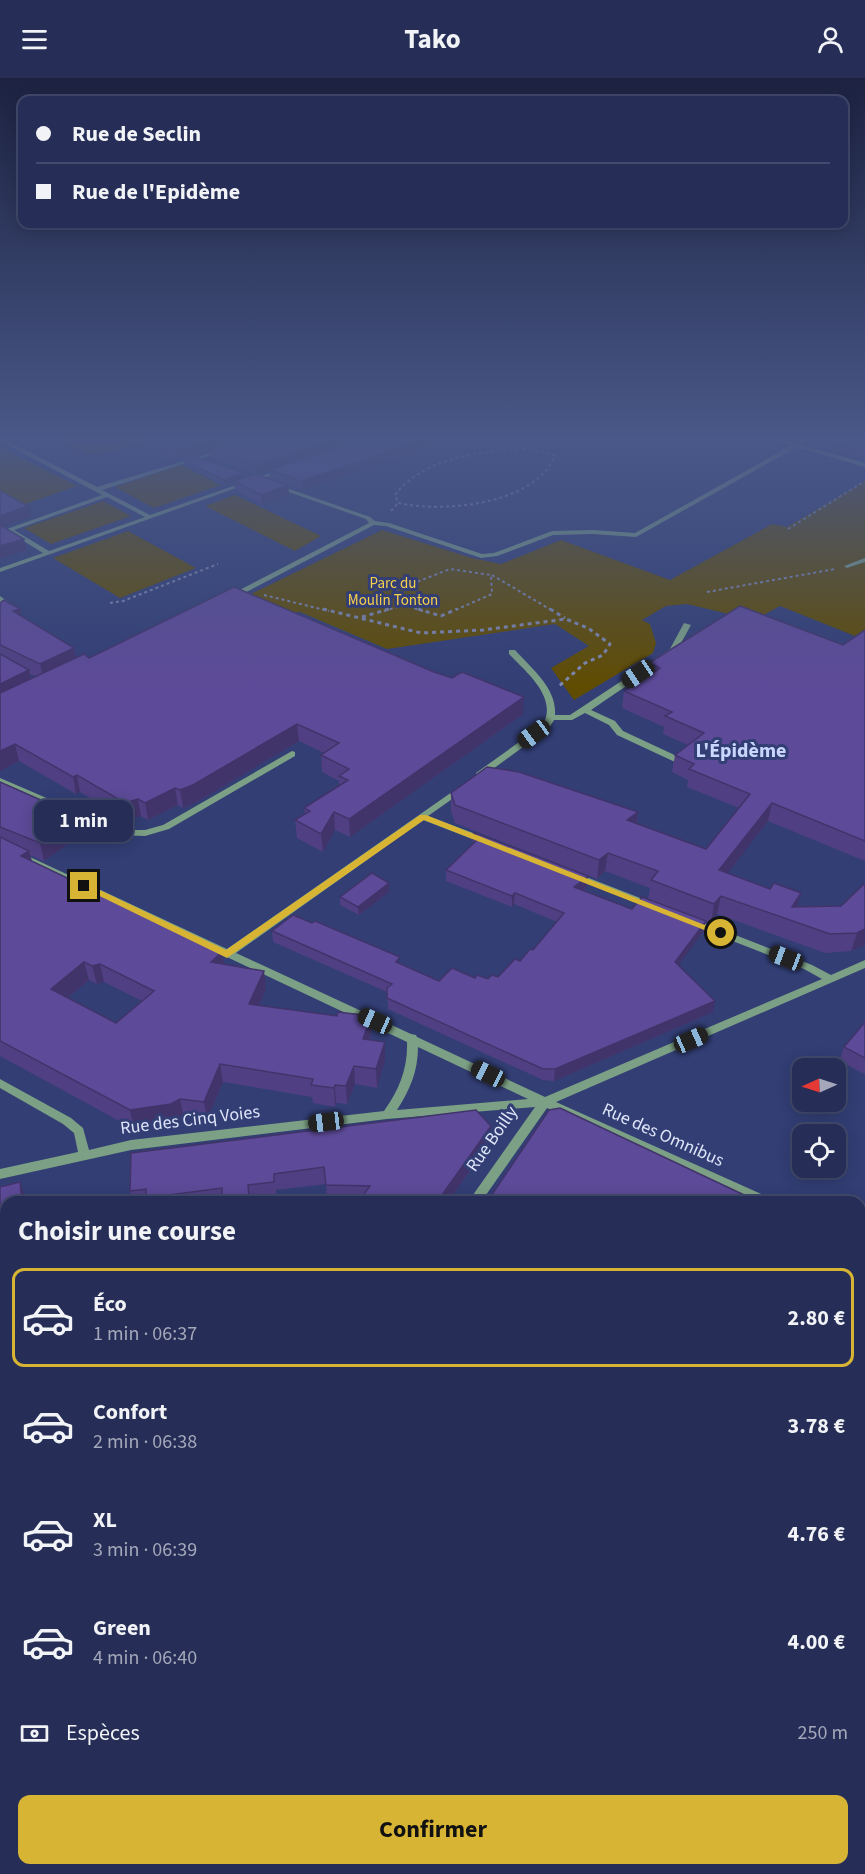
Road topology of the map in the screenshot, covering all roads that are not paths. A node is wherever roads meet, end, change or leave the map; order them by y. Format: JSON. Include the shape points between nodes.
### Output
{"nodes":[{"id":1,"x":35,"y":521,"type":"edge"},
{"id":2,"x":135,"y":521,"type":"edge"},
{"id":3,"x":371,"y":521,"type":"edge"},
{"id":4,"x":662,"y":521,"type":"edge"},
{"id":5,"x":373,"y":523,"type":"junction"},
{"id":6,"x":0,"y":525,"type":"edge"},
{"id":7,"x":9,"y":530,"type":"junction"},
{"id":8,"x":48,"y":553,"type":"junction"},
{"id":9,"x":865,"y":560,"type":"edge"},
{"id":10,"x":848,"y":566,"type":"road end"},
{"id":11,"x":0,"y":570,"type":"edge"},
{"id":12,"x":0,"y":598,"type":"edge"},
{"id":13,"x":225,"y":599,"type":"edge"},
{"id":14,"x":0,"y":616,"type":"edge"},
{"id":15,"x":687,"y":626,"type":"dead end"},
{"id":16,"x":512,"y":652,"type":"dead end"},
{"id":17,"x":585,"y":710,"type":"junction"},
{"id":18,"x":552,"y":717,"type":"junction"},
{"id":19,"x":292,"y":754,"type":"dead end"},
{"id":20,"x":678,"y":760,"type":"edge"},
{"id":21,"x":0,"y":781,"type":"edge"},
{"id":22,"x":423,"y":817,"type":"junction"},
{"id":23,"x":491,"y":843,"type":"edge"},
{"id":24,"x":0,"y":846,"type":"edge"},
{"id":25,"x":568,"y":873,"type":"edge"},
{"id":26,"x":655,"y":907,"type":"edge"},
{"id":27,"x":677,"y":916,"type":"edge"},
{"id":28,"x":227,"y":954,"type":"junction"},
{"id":29,"x":865,"y":964,"type":"edge"},
{"id":30,"x":831,"y":979,"type":"junction"},
{"id":31,"x":412,"y":1038,"type":"junction"},
{"id":32,"x":0,"y":1083,"type":"edge"},
{"id":33,"x":545,"y":1102,"type":"junction"},
{"id":34,"x":387,"y":1115,"type":"junction"},
{"id":35,"x":84,"y":1154,"type":"junction"},
{"id":36,"x":0,"y":1174,"type":"edge"},
{"id":37,"x":478,"y":1196,"type":"edge"},
{"id":38,"x":753,"y":1196,"type":"edge"}],
"edges":[{"from":1,"to":7,"type":"street"},
{"from":2,"to":8,"type":"street"},
{"from":3,"to":5,"type":"street"},
{"from":4,"to":5,"type":"street","via":[[636,535],[552,533],[495,555],[481,556]]},
{"from":5,"to":13,"type":"street"},
{"from":6,"to":7,"type":"street"},
{"from":7,"to":8,"type":"street"},
{"from":8,"to":11,"type":"street"},
{"from":9,"to":10,"type":"street"},
{"from":12,"to":14,"type":"street","via":[[9,605]]},
{"from":15,"to":17,"type":"street","via":[[673,650]]},
{"from":16,"to":18,"type":"street","via":[[547,693],[553,707]]},
{"from":17,"to":18,"type":"street","via":[[572,718]]},
{"from":17,"to":20,"type":"street","via":[[612,723],[620,733]]},
{"from":18,"to":22,"type":"street","via":[[546,726]]},
{"from":19,"to":21,"type":"street","via":[[166,827],[145,833],[120,833]]},
{"from":22,"to":23,"type":"street"},
{"from":22,"to":28,"type":"street"},
{"from":24,"to":28,"type":"street","name":"Rue des Omnibus"},
{"from":25,"to":26,"type":"street"},
{"from":27,"to":30,"type":"street"},
{"from":28,"to":31,"type":"street","name":"Rue des Omnibus"},
{"from":29,"to":30,"type":"street","name":"Rue des Cinq Voies"},
{"from":30,"to":33,"type":"street","name":"Rue des Cinq Voies"},
{"from":31,"to":33,"type":"street","name":"Rue des Omnibus"},
{"from":31,"to":34,"type":"street","via":[[409,1079]]},
{"from":32,"to":35,"type":"street","via":[[68,1121],[79,1131]]},
{"from":33,"to":34,"type":"street","name":"Rue des Cinq Voies"},
{"from":33,"to":37,"type":"street","name":"Rue Boilly"},
{"from":33,"to":38,"type":"street","name":"Rue des Omnibus"},
{"from":34,"to":35,"type":"street","name":"Rue des Cinq Voies","via":[[138,1144]]},
{"from":35,"to":36,"type":"street","name":"Rue des Cinq Voies"}]}
